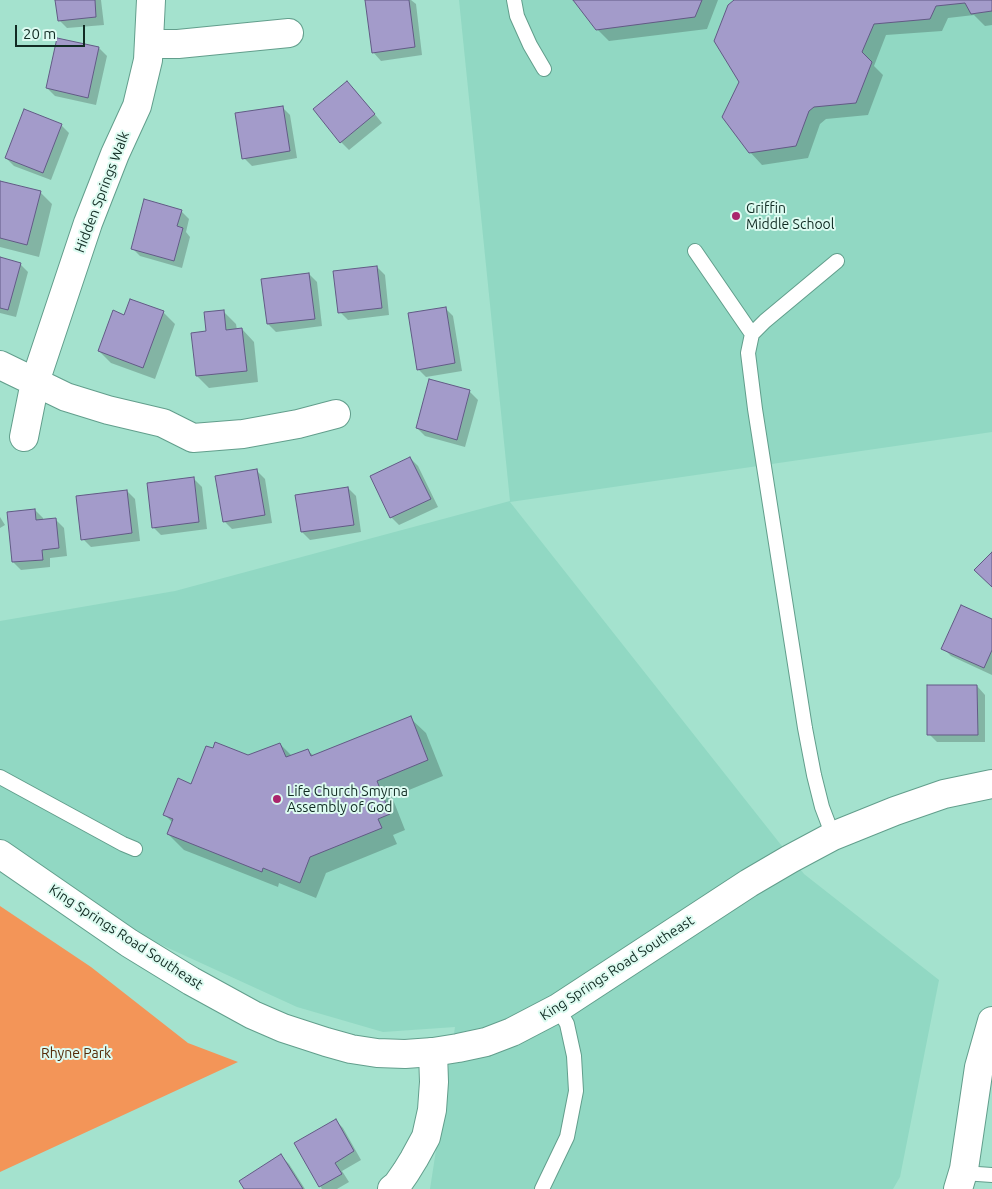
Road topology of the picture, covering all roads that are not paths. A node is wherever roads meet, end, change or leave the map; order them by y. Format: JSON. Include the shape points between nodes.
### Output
{"nodes":[{"id":1,"x":151,"y":0,"type":"edge"},
{"id":2,"x":514,"y":0,"type":"edge"},
{"id":3,"x":289,"y":33,"type":"dead end"},
{"id":4,"x":149,"y":44,"type":"junction"},
{"id":5,"x":544,"y":69,"type":"dead end"},
{"id":6,"x":695,"y":251,"type":"dead end"},
{"id":7,"x":837,"y":261,"type":"dead end"},
{"id":8,"x":752,"y":334,"type":"junction"},
{"id":9,"x":0,"y":364,"type":"edge"},
{"id":10,"x":36,"y":382,"type":"junction"},
{"id":11,"x":336,"y":414,"type":"dead end"},
{"id":12,"x":24,"y":437,"type":"dead end"},
{"id":13,"x":0,"y":777,"type":"edge"},
{"id":14,"x":992,"y":784,"type":"edge"},
{"id":15,"x":833,"y":836,"type":"junction"},
{"id":16,"x":135,"y":850,"type":"dead end"},
{"id":17,"x":0,"y":854,"type":"edge"},
{"id":18,"x":558,"y":1008,"type":"junction"},
{"id":19,"x":992,"y":1021,"type":"edge"},
{"id":20,"x":433,"y":1052,"type":"junction"},
{"id":21,"x":985,"y":1069,"type":"edge"},
{"id":22,"x":992,"y":1175,"type":"edge"},
{"id":23,"x":960,"y":1181,"type":"edge"},
{"id":24,"x":392,"y":1189,"type":"edge"},
{"id":25,"x":542,"y":1189,"type":"edge"}],
"edges":[{"from":1,"to":4,"type":"street","name":"Hidden Springs Walk"},
{"from":2,"to":5,"type":"lane","via":[[520,24]]},
{"from":3,"to":4,"type":"street"},
{"from":4,"to":10,"type":"street","name":"Hidden Springs Walk","via":[[137,106],[88,222]]},
{"from":6,"to":8,"type":"lane"},
{"from":7,"to":8,"type":"lane"},
{"from":8,"to":15,"type":"lane","via":[[748,353],[755,409],[803,719],[822,807]]},
{"from":9,"to":10,"type":"street"},
{"from":10,"to":11,"type":"street","via":[[66,397],[163,423],[193,438],[243,434]]},
{"from":10,"to":12,"type":"street","name":"Hidden Springs Walk"},
{"from":13,"to":16,"type":"lane"},
{"from":14,"to":15,"type":"street","name":"King Springs Road Southeast","via":[[944,794]]},
{"from":15,"to":18,"type":"street","name":"King Springs Road Southeast","via":[[749,883]]},
{"from":17,"to":20,"type":"street","name":"King Springs Road Southeast","via":[[128,943],[253,1015],[351,1049]]},
{"from":18,"to":20,"type":"street","name":"King Springs Road Southeast","via":[[486,1042]]},
{"from":18,"to":25,"type":"lane","via":[[566,1024],[574,1056],[576,1090],[567,1137]]},
{"from":19,"to":21,"type":"street"},
{"from":20,"to":24,"type":"street","via":[[432,1110],[426,1138]]},
{"from":21,"to":23,"type":"street"},
{"from":22,"to":23,"type":"lane"}]}
